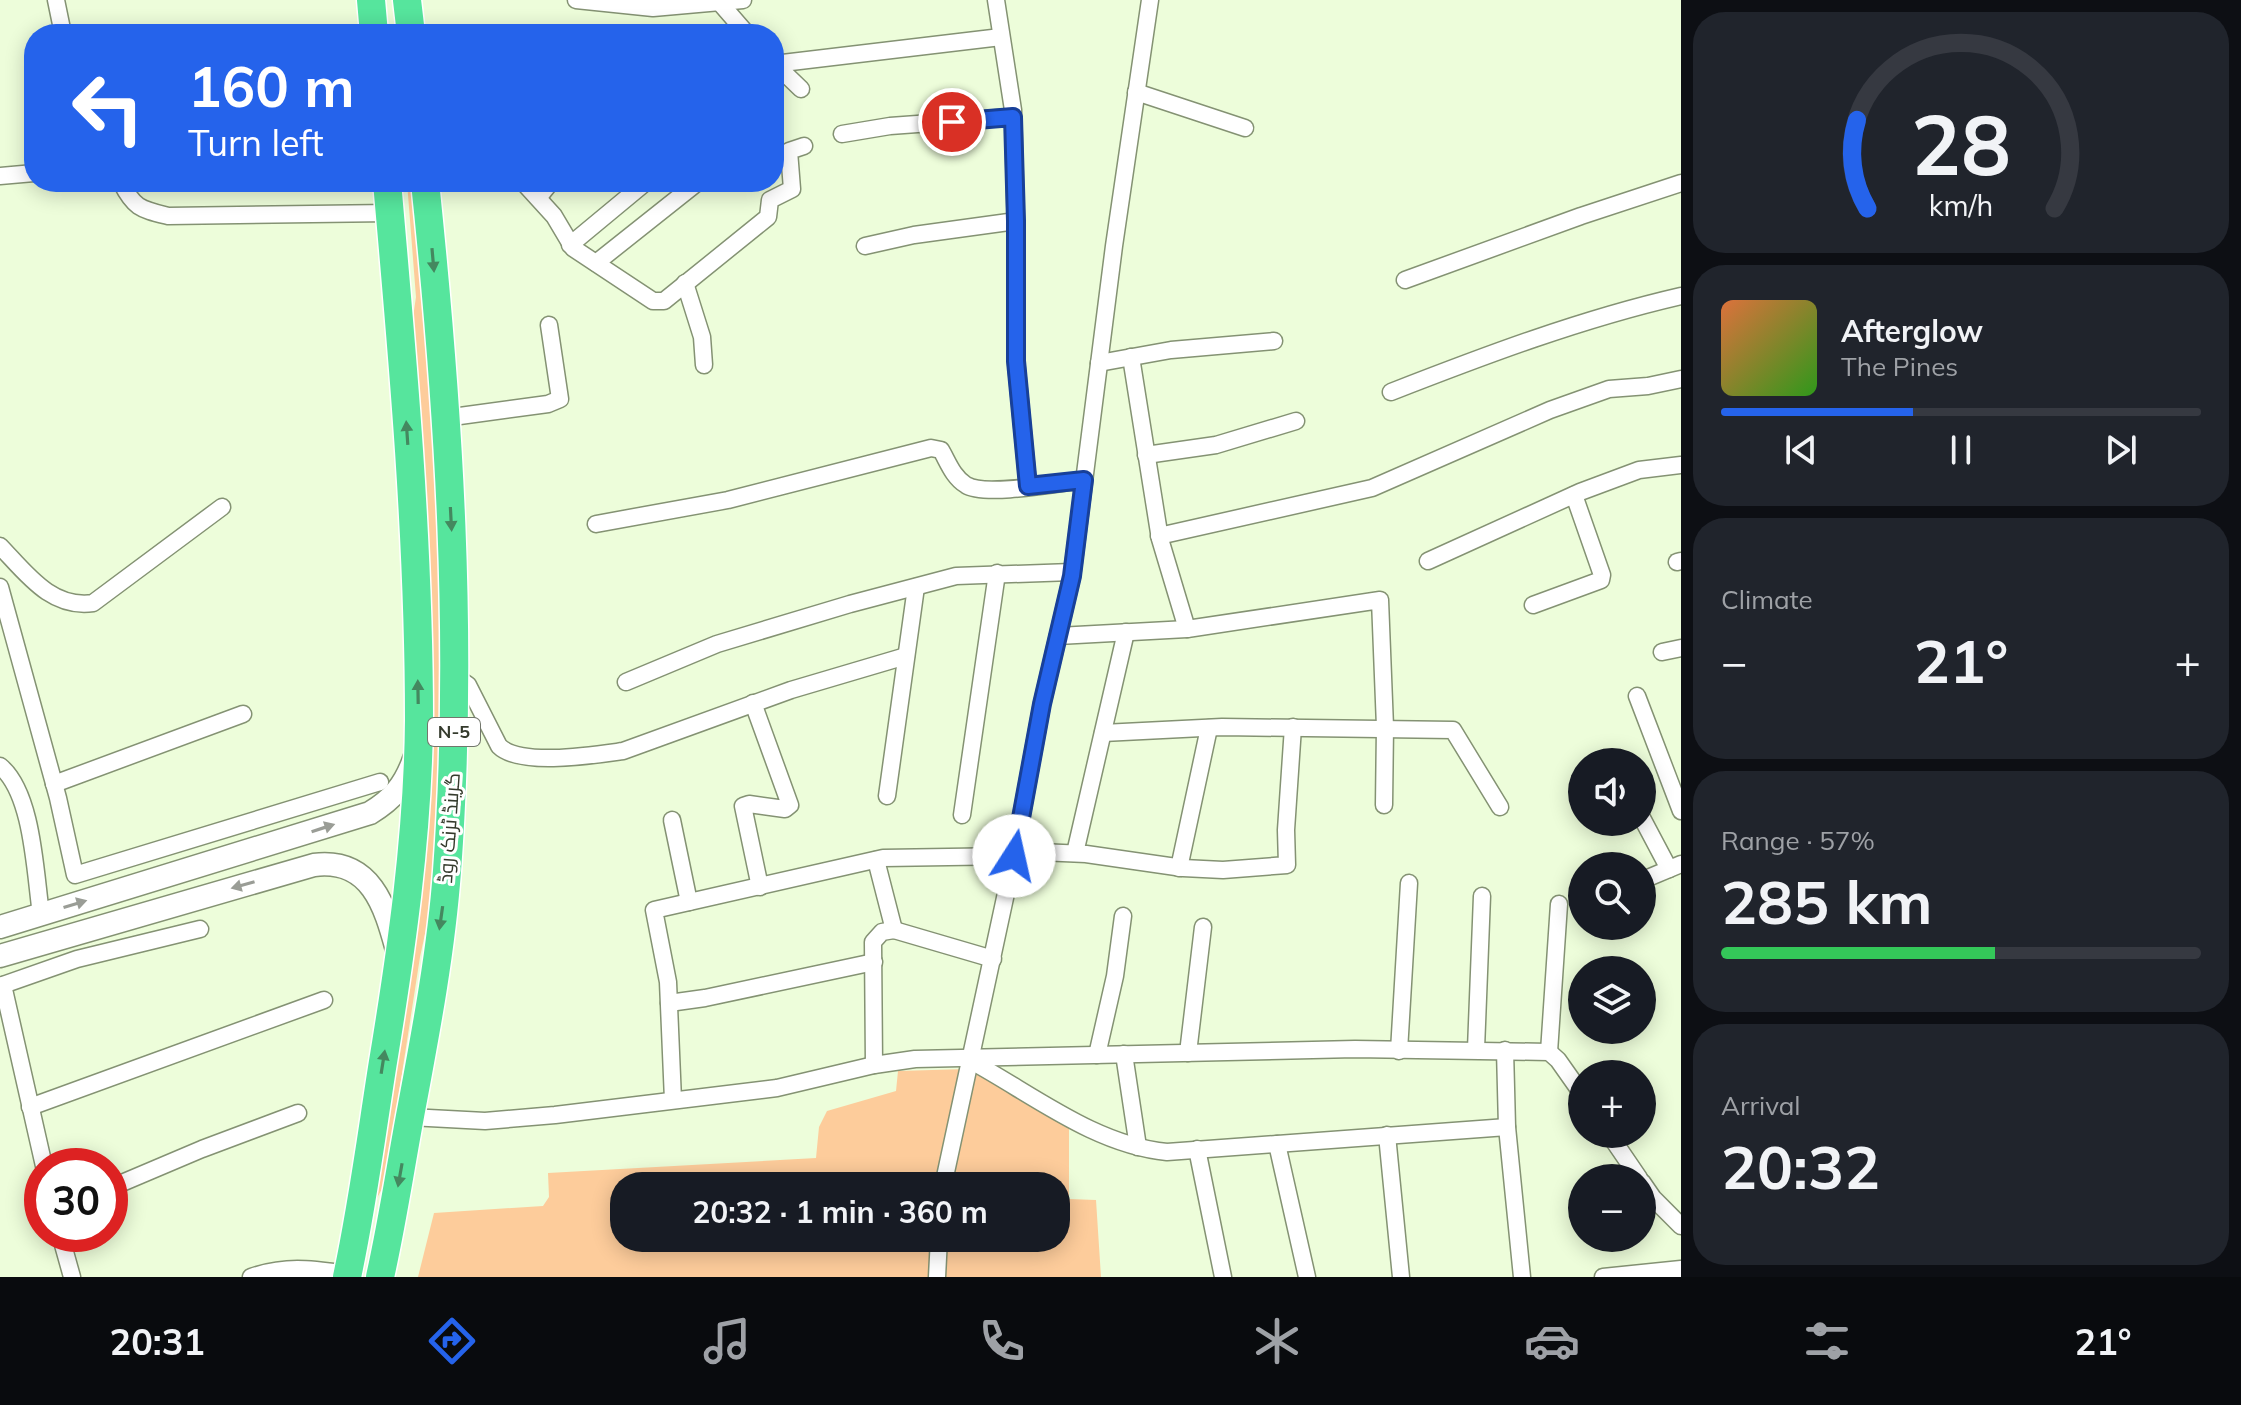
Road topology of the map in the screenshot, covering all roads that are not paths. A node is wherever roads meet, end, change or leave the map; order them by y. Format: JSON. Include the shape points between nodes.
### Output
{"nodes":[{"id":1,"x":56,"y":0,"type":"edge"},
{"id":2,"x":371,"y":0,"type":"edge"},
{"id":3,"x":407,"y":0,"type":"edge"},
{"id":4,"x":576,"y":0,"type":"edge"},
{"id":5,"x":743,"y":0,"type":"edge"},
{"id":6,"x":996,"y":0,"type":"edge"},
{"id":7,"x":1150,"y":0,"type":"edge"},
{"id":8,"x":681,"y":3,"type":"edge"},
{"id":9,"x":721,"y":4,"type":"junction"},
{"id":10,"x":61,"y":24,"type":"edge"},
{"id":11,"x":373,"y":24,"type":"edge"},
{"id":12,"x":410,"y":24,"type":"edge"},
{"id":13,"x":738,"y":24,"type":"edge"},
{"id":14,"x":1001,"y":37,"type":"junction"},
{"id":15,"x":784,"y":63,"type":"edge"},
{"id":16,"x":784,"y":73,"type":"edge"},
{"id":17,"x":801,"y":89,"type":"dead end"},
{"id":18,"x":1136,"y":92,"type":"junction"},
{"id":19,"x":1013,"y":117,"type":"junction"},
{"id":20,"x":1245,"y":128,"type":"dead end"},
{"id":21,"x":842,"y":134,"type":"dead end"},
{"id":22,"x":804,"y":146,"type":"dead end"},
{"id":23,"x":24,"y":174,"type":"edge"},
{"id":24,"x":0,"y":176,"type":"edge"},
{"id":25,"x":1681,"y":183,"type":"edge"},
{"id":26,"x":126,"y":192,"type":"edge"},
{"id":27,"x":388,"y":192,"type":"edge"},
{"id":28,"x":427,"y":192,"type":"edge"},
{"id":29,"x":532,"y":192,"type":"edge"},
{"id":30,"x":543,"y":192,"type":"edge"},
{"id":31,"x":634,"y":192,"type":"edge"},
{"id":32,"x":685,"y":192,"type":"edge"},
{"id":33,"x":538,"y":198,"type":"junction"},
{"id":34,"x":390,"y":213,"type":"junction"},
{"id":35,"x":1016,"y":221,"type":"junction"},
{"id":36,"x":570,"y":245,"type":"junction"},
{"id":37,"x":865,"y":246,"type":"dead end"},
{"id":38,"x":596,"y":263,"type":"junction"},
{"id":39,"x":1405,"y":280,"type":"dead end"},
{"id":40,"x":685,"y":283,"type":"junction"},
{"id":41,"x":1681,"y":296,"type":"edge"},
{"id":42,"x":549,"y":325,"type":"dead end"},
{"id":43,"x":1274,"y":341,"type":"dead end"},
{"id":44,"x":1131,"y":357,"type":"junction"},
{"id":45,"x":1099,"y":363,"type":"junction"},
{"id":46,"x":704,"y":365,"type":"dead end"},
{"id":47,"x":1681,"y":379,"type":"edge"},
{"id":48,"x":1391,"y":392,"type":"dead end"},
{"id":49,"x":445,"y":418,"type":"junction"},
{"id":50,"x":1296,"y":421,"type":"dead end"},
{"id":51,"x":1146,"y":455,"type":"junction"},
{"id":52,"x":1681,"y":465,"type":"edge"},
{"id":53,"x":1084,"y":480,"type":"junction"},
{"id":54,"x":1028,"y":486,"type":"junction"},
{"id":55,"x":1574,"y":495,"type":"junction"},
{"id":56,"x":222,"y":507,"type":"dead end"},
{"id":57,"x":596,"y":524,"type":"dead end"},
{"id":58,"x":1159,"y":536,"type":"junction"},
{"id":59,"x":0,"y":546,"type":"edge"},
{"id":60,"x":1428,"y":561,"type":"dead end"},
{"id":61,"x":1072,"y":572,"type":"junction"},
{"id":62,"x":997,"y":573,"type":"junction"},
{"id":63,"x":0,"y":587,"type":"edge"},
{"id":64,"x":916,"y":587,"type":"junction"},
{"id":65,"x":1533,"y":605,"type":"dead end"},
{"id":66,"x":1187,"y":629,"type":"junction"},
{"id":67,"x":1126,"y":632,"type":"junction"},
{"id":68,"x":1058,"y":636,"type":"junction"},
{"id":69,"x":1681,"y":648,"type":"edge"},
{"id":70,"x":1662,"y":652,"type":"dead end"},
{"id":71,"x":906,"y":656,"type":"junction"},
{"id":72,"x":455,"y":676,"type":"junction"},
{"id":73,"x":626,"y":682,"type":"dead end"},
{"id":74,"x":1637,"y":696,"type":"dead end"},
{"id":75,"x":753,"y":703,"type":"junction"},
{"id":76,"x":243,"y":714,"type":"dead end"},
{"id":77,"x":1293,"y":727,"type":"junction"},
{"id":78,"x":1385,"y":727,"type":"junction"},
{"id":79,"x":1209,"y":728,"type":"junction"},
{"id":80,"x":1103,"y":733,"type":"junction"},
{"id":81,"x":418,"y":747,"type":"junction"},
{"id":82,"x":0,"y":766,"type":"edge"},
{"id":83,"x":380,"y":782,"type":"dead end"},
{"id":84,"x":54,"y":784,"type":"junction"},
{"id":85,"x":887,"y":796,"type":"dead end"},
{"id":86,"x":1384,"y":805,"type":"dead end"},
{"id":87,"x":1500,"y":807,"type":"dead end"},
{"id":88,"x":1681,"y":811,"type":"edge"},
{"id":89,"x":962,"y":815,"type":"dead end"},
{"id":90,"x":672,"y":820,"type":"dead end"},
{"id":91,"x":1654,"y":836,"type":"edge"},
{"id":92,"x":1075,"y":853,"type":"junction"},
{"id":93,"x":1015,"y":854,"type":"junction"},
{"id":94,"x":876,"y":860,"type":"junction"},
{"id":95,"x":1675,"y":867,"type":"edge"},
{"id":96,"x":1179,"y":868,"type":"junction"},
{"id":97,"x":1656,"y":875,"type":"edge"},
{"id":98,"x":1409,"y":883,"type":"dead end"},
{"id":99,"x":760,"y":887,"type":"junction"},
{"id":100,"x":1482,"y":896,"type":"dead end"},
{"id":101,"x":689,"y":902,"type":"junction"},
{"id":102,"x":1559,"y":904,"type":"dead end"},
{"id":103,"x":41,"y":914,"type":"junction"},
{"id":104,"x":1123,"y":916,"type":"dead end"},
{"id":105,"x":0,"y":927,"type":"edge"},
{"id":106,"x":1203,"y":927,"type":"dead end"},
{"id":107,"x":200,"y":929,"type":"dead end"},
{"id":108,"x":894,"y":930,"type":"junction"},
{"id":109,"x":0,"y":956,"type":"edge"},
{"id":110,"x":400,"y":959,"type":"junction"},
{"id":111,"x":993,"y":959,"type":"junction"},
{"id":112,"x":874,"y":962,"type":"junction"},
{"id":113,"x":2,"y":985,"type":"edge"},
{"id":114,"x":324,"y":1000,"type":"dead end"},
{"id":115,"x":669,"y":1003,"type":"junction"},
{"id":116,"x":1476,"y":1049,"type":"junction"},
{"id":117,"x":1505,"y":1050,"type":"junction"},
{"id":118,"x":1399,"y":1051,"type":"junction"},
{"id":119,"x":1549,"y":1052,"type":"junction"},
{"id":120,"x":1188,"y":1053,"type":"junction"},
{"id":121,"x":1124,"y":1054,"type":"junction"},
{"id":122,"x":1097,"y":1055,"type":"junction"},
{"id":123,"x":969,"y":1060,"type":"junction"},
{"id":124,"x":874,"y":1065,"type":"junction"},
{"id":125,"x":1568,"y":1074,"type":"edge"},
{"id":126,"x":673,"y":1100,"type":"junction"},
{"id":127,"x":30,"y":1107,"type":"junction"},
{"id":128,"x":298,"y":1113,"type":"dead end"},
{"id":129,"x":410,"y":1117,"type":"junction"},
{"id":130,"x":1507,"y":1127,"type":"junction"},
{"id":131,"x":1387,"y":1135,"type":"junction"},
{"id":132,"x":1277,"y":1144,"type":"junction"},
{"id":133,"x":1138,"y":1147,"type":"junction"},
{"id":134,"x":40,"y":1148,"type":"edge"},
{"id":135,"x":1197,"y":1149,"type":"junction"},
{"id":136,"x":946,"y":1172,"type":"edge"},
{"id":137,"x":128,"y":1180,"type":"edge"},
{"id":138,"x":1656,"y":1201,"type":"edge"},
{"id":139,"x":358,"y":1226,"type":"junction"},
{"id":140,"x":1681,"y":1226,"type":"edge"},
{"id":141,"x":390,"y":1234,"type":"junction"},
{"id":142,"x":65,"y":1252,"type":"edge"},
{"id":143,"x":938,"y":1252,"type":"edge"},
{"id":144,"x":1670,"y":1272,"type":"edge"},
{"id":145,"x":347,"y":1276,"type":"edge"},
{"id":146,"x":72,"y":1277,"type":"edge"},
{"id":147,"x":251,"y":1277,"type":"edge"},
{"id":148,"x":380,"y":1277,"type":"edge"},
{"id":149,"x":937,"y":1277,"type":"edge"},
{"id":150,"x":1223,"y":1277,"type":"edge"},
{"id":151,"x":1307,"y":1277,"type":"edge"},
{"id":152,"x":1401,"y":1277,"type":"edge"},
{"id":153,"x":1522,"y":1277,"type":"edge"},
{"id":154,"x":1603,"y":1277,"type":"edge"}],
"edges":[{"from":1,"to":10,"type":"street"},
{"from":2,"to":11,"type":"highway"},
{"from":3,"to":12,"type":"highway"},
{"from":4,"to":8,"type":"street","via":[[653,8]]},
{"from":5,"to":9,"type":"street"},
{"from":6,"to":14,"type":"street"},
{"from":7,"to":18,"type":"street"},
{"from":8,"to":9,"type":"street"},
{"from":9,"to":13,"type":"street"},
{"from":14,"to":15,"type":"street"},
{"from":14,"to":19,"type":"street"},
{"from":16,"to":17,"type":"street"},
{"from":18,"to":20,"type":"street"},
{"from":18,"to":45,"type":"street"},
{"from":19,"to":21,"type":"street"},
{"from":19,"to":35,"type":"street"},
{"from":22,"to":40,"type":"street","via":[[789,151],[792,189],[770,200],[768,217]]},
{"from":23,"to":24,"type":"street"},
{"from":25,"to":39,"type":"street"},
{"from":26,"to":34,"type":"street","via":[[143,210],[168,216]]},
{"from":27,"to":34,"type":"highway","name":"گرینڈ ٹرنک روڈ","number":"N-5"},
{"from":28,"to":49,"type":"highway","name":"گرینڈ ٹرنک روڈ","number":"N-5","one_way":true},
{"from":29,"to":33,"type":"street"},
{"from":30,"to":33,"type":"street"},
{"from":31,"to":36,"type":"street"},
{"from":32,"to":38,"type":"street"},
{"from":33,"to":36,"type":"street"},
{"from":81,"to":34,"type":"highway","name":"گرینڈ ٹرنک روڈ","number":"N-5","one_way":true,"via":[[415,554]]},
{"from":35,"to":37,"type":"street"},
{"from":35,"to":54,"type":"street","via":[[1016,361]]},
{"from":36,"to":38,"type":"street"},
{"from":38,"to":40,"type":"street","via":[[653,301],[664,301]]},
{"from":40,"to":46,"type":"street","via":[[702,337]]},
{"from":41,"to":48,"type":"street","via":[[1615,311]]},
{"from":42,"to":49,"type":"street","via":[[560,399]]},
{"from":43,"to":44,"type":"street"},
{"from":44,"to":45,"type":"street"},
{"from":44,"to":51,"type":"street"},
{"from":45,"to":53,"type":"street"},
{"from":47,"to":58,"type":"street","via":[[1609,389],[1372,488]]},
{"from":49,"to":72,"type":"highway","name":"گرینڈ ٹرنک روڈ","number":"N-5","one_way":true},
{"from":50,"to":51,"type":"street","via":[[1216,445]]},
{"from":51,"to":58,"type":"street"},
{"from":52,"to":55,"type":"street","via":[[1639,470]]},
{"from":53,"to":54,"type":"street"},
{"from":53,"to":61,"type":"street"},
{"from":54,"to":57,"type":"street","via":[[968,487],[941,450],[931,448],[728,500]]},
{"from":55,"to":60,"type":"street"},
{"from":55,"to":65,"type":"street","via":[[1601,580]]},
{"from":56,"to":59,"type":"street","via":[[93,603],[47,594]]},
{"from":58,"to":66,"type":"street"},
{"from":61,"to":62,"type":"street"},
{"from":61,"to":68,"type":"street"},
{"from":62,"to":64,"type":"street","via":[[956,576]]},
{"from":62,"to":89,"type":"street"},
{"from":63,"to":84,"type":"street"},
{"from":64,"to":71,"type":"street"},
{"from":64,"to":73,"type":"street","via":[[717,644]]},
{"from":66,"to":67,"type":"street"},
{"from":66,"to":78,"type":"street","via":[[1380,600]]},
{"from":67,"to":68,"type":"street"},
{"from":67,"to":80,"type":"street"},
{"from":68,"to":93,"type":"street"},
{"from":69,"to":70,"type":"street"},
{"from":71,"to":75,"type":"street"},
{"from":71,"to":85,"type":"street"},
{"from":72,"to":75,"type":"street","via":[[468,685],[499,746],[506,753],[529,757],[623,751]]},
{"from":72,"to":129,"type":"highway","name":"گرینڈ ٹرنک روڈ","number":"N-5","one_way":true,"via":[[447,874]]},
{"from":74,"to":88,"type":"street"},
{"from":75,"to":99,"type":"street","via":[[790,805],[743,806]]},
{"from":76,"to":84,"type":"street"},
{"from":77,"to":78,"type":"street"},
{"from":77,"to":79,"type":"street"},
{"from":77,"to":96,"type":"street","via":[[1287,865]]},
{"from":78,"to":86,"type":"street"},
{"from":78,"to":87,"type":"street","via":[[1453,730]]},
{"from":79,"to":80,"type":"street"},
{"from":79,"to":96,"type":"street"},
{"from":80,"to":92,"type":"street"},
{"from":103,"to":81,"type":"main road","one_way":true,"via":[[370,813],[404,784]]},
{"from":81,"to":110,"type":"highway","name":"گرینڈ ٹرنک روڈ","number":"N-5"},
{"from":82,"to":103,"type":"street","via":[[12,776],[23,804]]},
{"from":83,"to":84,"type":"street","via":[[75,875]]},
{"from":90,"to":101,"type":"street"},
{"from":91,"to":95,"type":"street"},
{"from":92,"to":93,"type":"street"},
{"from":92,"to":96,"type":"street"},
{"from":93,"to":94,"type":"street"},
{"from":93,"to":111,"type":"street"},
{"from":94,"to":99,"type":"street"},
{"from":94,"to":108,"type":"street"},
{"from":95,"to":97,"type":"street"},
{"from":98,"to":118,"type":"street"},
{"from":99,"to":101,"type":"street"},
{"from":100,"to":116,"type":"street"},
{"from":101,"to":115,"type":"street","via":[[654,910]]},
{"from":102,"to":119,"type":"street"},
{"from":103,"to":105,"type":"main road"},
{"from":104,"to":122,"type":"street"},
{"from":106,"to":120,"type":"street"},
{"from":107,"to":113,"type":"street","via":[[77,959]]},
{"from":108,"to":111,"type":"street"},
{"from":108,"to":112,"type":"street","via":[[882,932],[873,942]]},
{"from":110,"to":109,"type":"main road","one_way":true,"via":[[375,890],[332,863]]},
{"from":139,"to":110,"type":"highway","name":"گرینڈ ٹرنک روڈ","number":"N-5","one_way":true},
{"from":111,"to":123,"type":"street"},
{"from":112,"to":115,"type":"street"},
{"from":112,"to":124,"type":"street"},
{"from":113,"to":127,"type":"street"},
{"from":114,"to":127,"type":"street"},
{"from":115,"to":126,"type":"street"},
{"from":116,"to":117,"type":"street"},
{"from":116,"to":118,"type":"street"},
{"from":117,"to":119,"type":"street"},
{"from":117,"to":130,"type":"street"},
{"from":118,"to":120,"type":"street"},
{"from":119,"to":125,"type":"street"},
{"from":120,"to":121,"type":"street"},
{"from":121,"to":122,"type":"street"},
{"from":121,"to":133,"type":"street"},
{"from":122,"to":123,"type":"street"},
{"from":123,"to":124,"type":"street"},
{"from":123,"to":133,"type":"street","via":[[1098,1131]]},
{"from":123,"to":136,"type":"street"},
{"from":124,"to":126,"type":"street","via":[[777,1088]]},
{"from":126,"to":129,"type":"street","via":[[485,1121]]},
{"from":127,"to":134,"type":"street"},
{"from":128,"to":137,"type":"street"},
{"from":129,"to":141,"type":"highway","name":"گرینڈ ٹرنک روڈ","number":"N-5","one_way":true},
{"from":130,"to":131,"type":"street"},
{"from":130,"to":153,"type":"street"},
{"from":131,"to":132,"type":"street"},
{"from":131,"to":152,"type":"street"},
{"from":132,"to":135,"type":"street"},
{"from":132,"to":151,"type":"street"},
{"from":133,"to":135,"type":"street","via":[[1167,1152]]},
{"from":135,"to":150,"type":"street"},
{"from":138,"to":140,"type":"street"},
{"from":139,"to":141,"type":"highway"},
{"from":139,"to":145,"type":"highway","name":"گرینڈ ٹرنک روڈ","number":"N-5"},
{"from":141,"to":148,"type":"highway","name":"گرینڈ ٹرنک روڈ","number":"N-5"},
{"from":142,"to":146,"type":"street"},
{"from":143,"to":149,"type":"street"},
{"from":144,"to":154,"type":"street"},
{"from":145,"to":147,"type":"street","via":[[301,1268]]}]}
